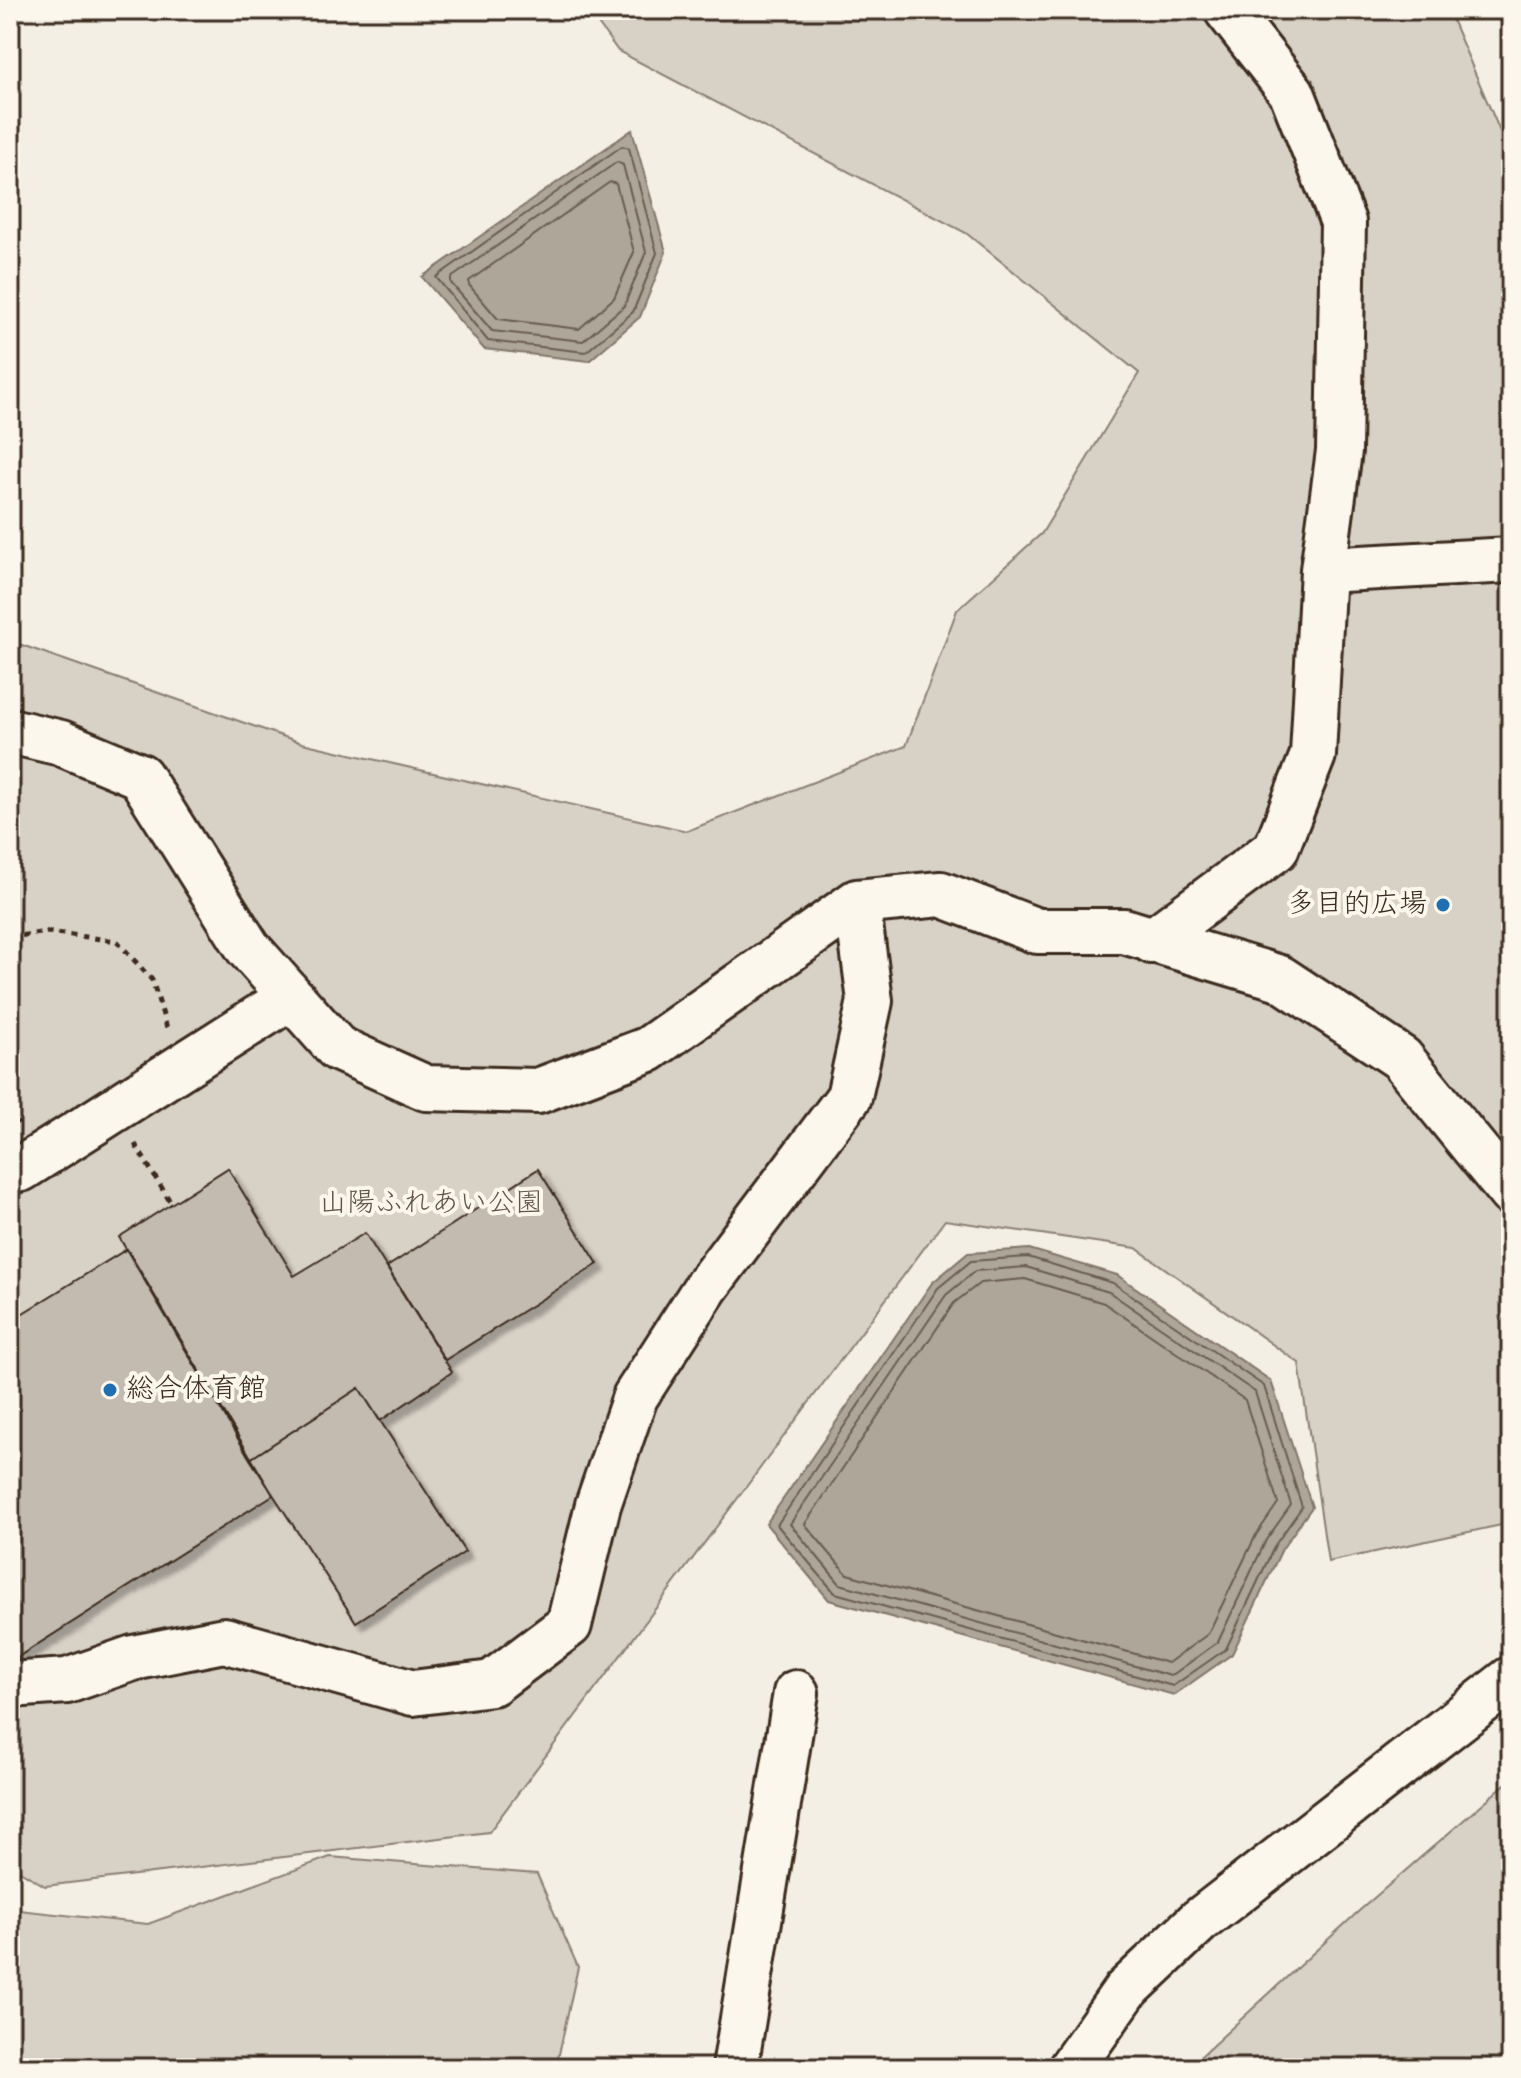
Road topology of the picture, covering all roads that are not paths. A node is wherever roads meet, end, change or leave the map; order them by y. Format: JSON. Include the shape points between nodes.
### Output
{"nodes":[{"id":1,"x":1227,"y":10,"type":"edge"},
{"id":2,"x":1511,"y":560,"type":"edge"},
{"id":3,"x":1323,"y":570,"type":"junction"},
{"id":4,"x":10,"y":731,"type":"edge"},
{"id":5,"x":857,"y":902,"type":"junction"},
{"id":6,"x":1152,"y":941,"type":"junction"},
{"id":7,"x":291,"y":997,"type":"junction"},
{"id":8,"x":21,"y":1169,"type":"dead end"},
{"id":9,"x":1511,"y":1193,"type":"edge"},
{"id":10,"x":1511,"y":1679,"type":"edge"},
{"id":11,"x":10,"y":1685,"type":"edge"},
{"id":12,"x":796,"y":1693,"type":"dead end"},
{"id":13,"x":735,"y":2068,"type":"edge"},
{"id":14,"x":1071,"y":2068,"type":"edge"}],
"edges":[{"from":1,"to":3,"type":"street","via":[[1292,93],[1343,222],[1339,451]]},
{"from":2,"to":3,"type":"street"},
{"from":3,"to":6,"type":"street","via":[[1313,755],[1276,849]]},
{"from":4,"to":7,"type":"street","via":[[61,743],[140,776],[248,948]]},
{"from":5,"to":6,"type":"street","via":[[941,894],[1037,931],[1124,931]]},
{"from":5,"to":7,"type":"street","via":[[649,1049],[538,1091],[426,1088],[337,1048]]},
{"from":5,"to":11,"type":"street","via":[[870,1001],[849,1097],[706,1287],[635,1397],[598,1505],[569,1625],[492,1683],[413,1693],[224,1640],[133,1658],[67,1681]]},
{"from":6,"to":9,"type":"street","via":[[1280,978],[1401,1058]]},
{"from":7,"to":8,"type":"street"},
{"from":10,"to":14,"type":"street","via":[[1199,1921],[1125,1991]]},
{"from":12,"to":13,"type":"street"}]}
